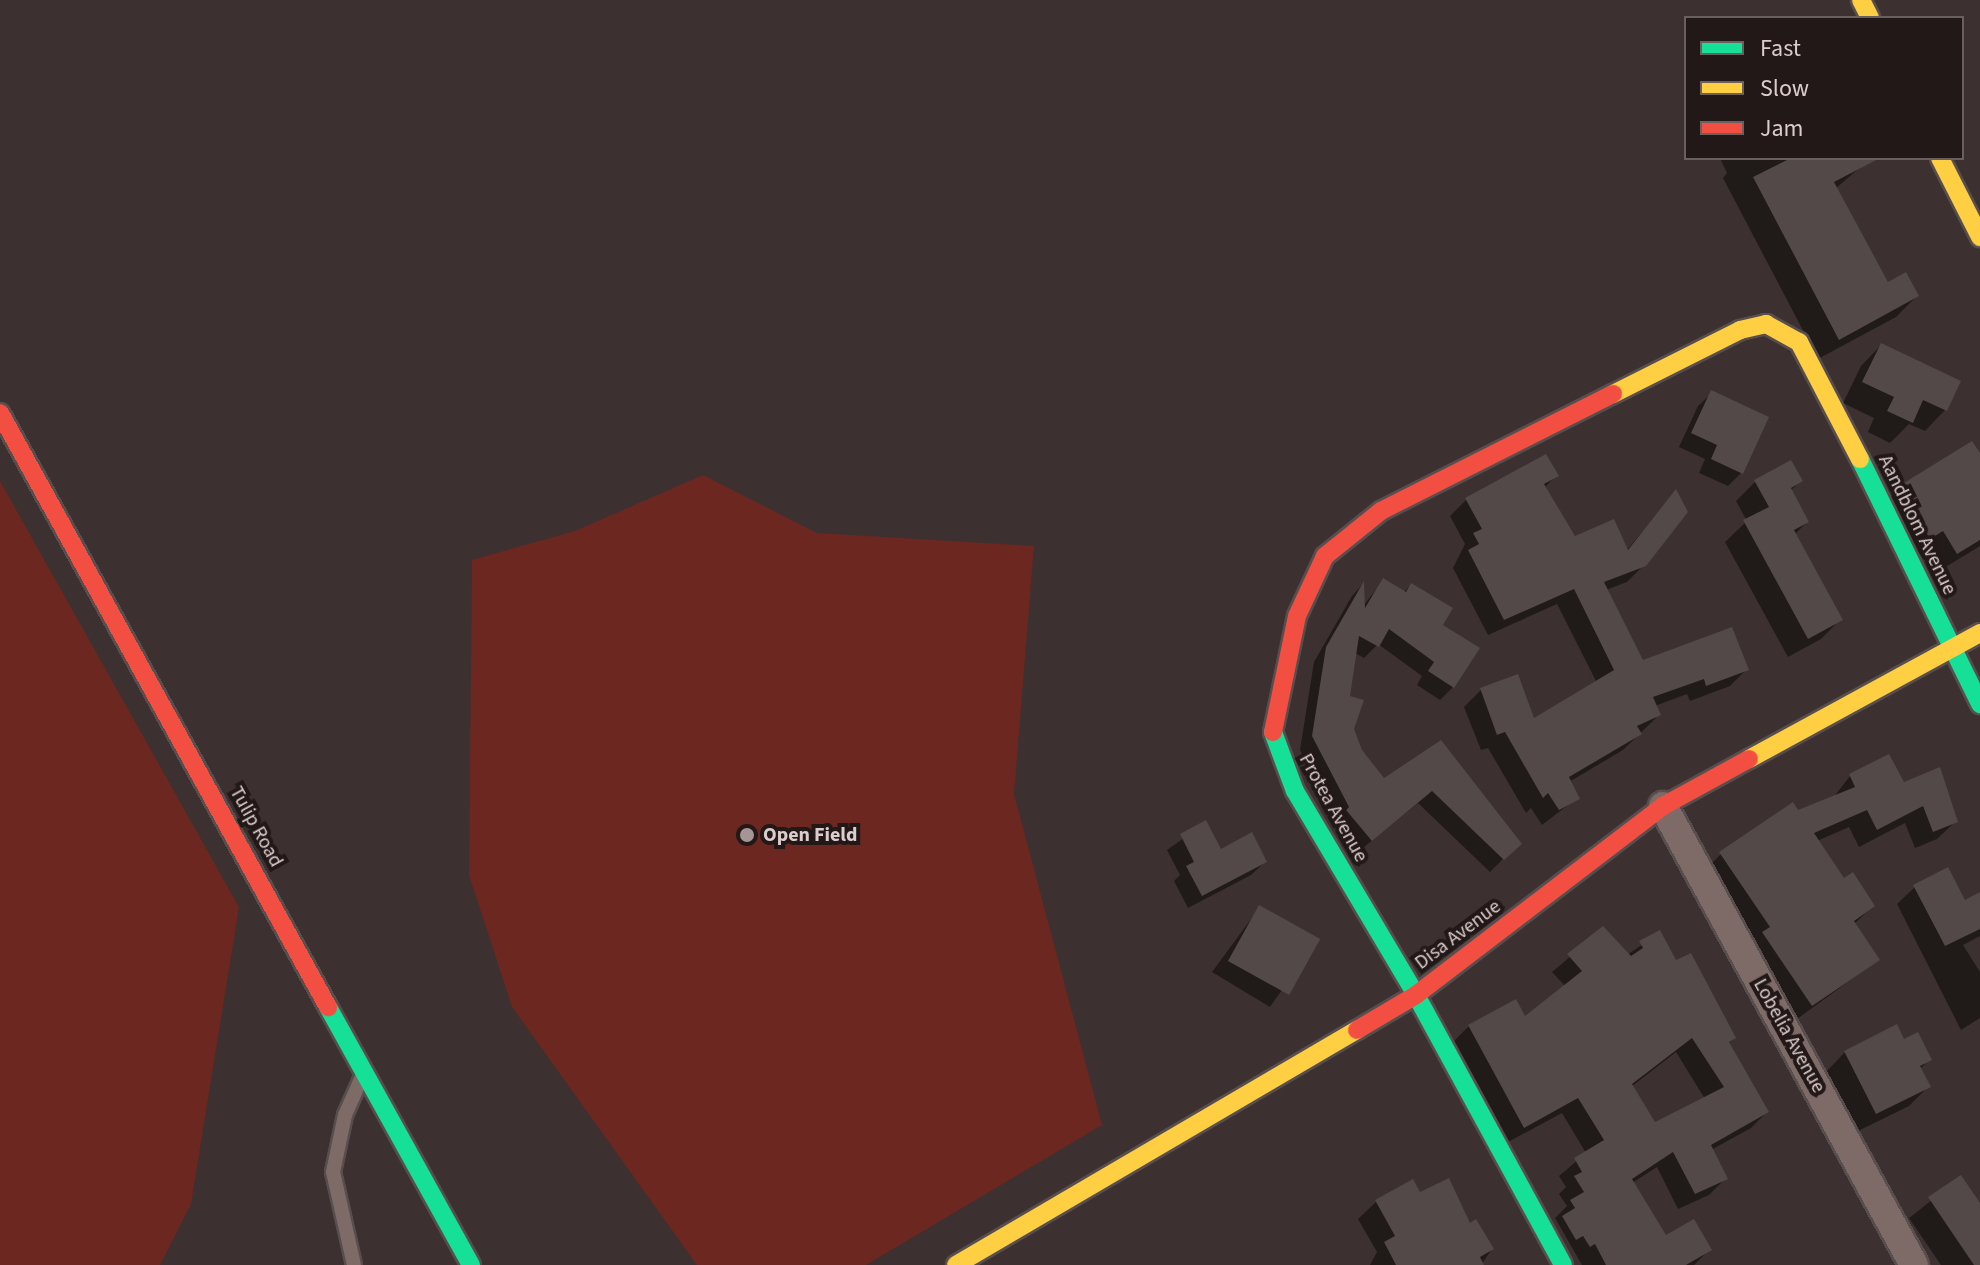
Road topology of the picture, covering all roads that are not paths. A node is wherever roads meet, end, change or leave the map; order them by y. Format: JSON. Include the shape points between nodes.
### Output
{"nodes":[{"id":1,"x":1941,"y":160,"type":"edge"},
{"id":2,"x":1980,"y":237,"type":"edge"},
{"id":3,"x":1814,"y":364,"type":"joint"},
{"id":4,"x":0,"y":413,"type":"edge"},
{"id":5,"x":1980,"y":633,"type":"edge"},
{"id":6,"x":1954,"y":650,"type":"junction"},
{"id":7,"x":1980,"y":704,"type":"edge"},
{"id":8,"x":1663,"y":806,"type":"junction"},
{"id":9,"x":1416,"y":995,"type":"junction"},
{"id":10,"x":366,"y":1068,"type":"junction"},
{"id":11,"x":354,"y":1265,"type":"edge"},
{"id":12,"x":471,"y":1265,"type":"edge"},
{"id":13,"x":956,"y":1265,"type":"edge"},
{"id":14,"x":1563,"y":1265,"type":"edge"},
{"id":15,"x":1914,"y":1265,"type":"edge"}],
"edges":[{"from":1,"to":2,"type":"street"},
{"from":3,"to":6,"type":"street","name":"Aandblom Avenue"},
{"from":3,"to":9,"type":"street","name":"Protea Avenue","via":[[1799,342],[1779,329],[1766,324],[1740,330],[1381,511],[1325,556],[1297,616],[1272,740],[1295,791]]},
{"from":4,"to":10,"type":"street","name":"Tulip Road"},
{"from":5,"to":6,"type":"street","name":"Disa Avenue"},
{"from":6,"to":7,"type":"street","name":"Aandblom Avenue"},
{"from":6,"to":8,"type":"street","name":"Disa Avenue"},
{"from":8,"to":9,"type":"street","name":"Disa Avenue"},
{"from":8,"to":15,"type":"street","name":"Lobelia Avenue"},
{"from":9,"to":13,"type":"street","name":"Disa Avenue"},
{"from":9,"to":14,"type":"street","name":"Protea Avenue"},
{"from":10,"to":11,"type":"lane","via":[[345,1115],[333,1172]]},
{"from":10,"to":12,"type":"street","name":"Tulip Road"}]}
